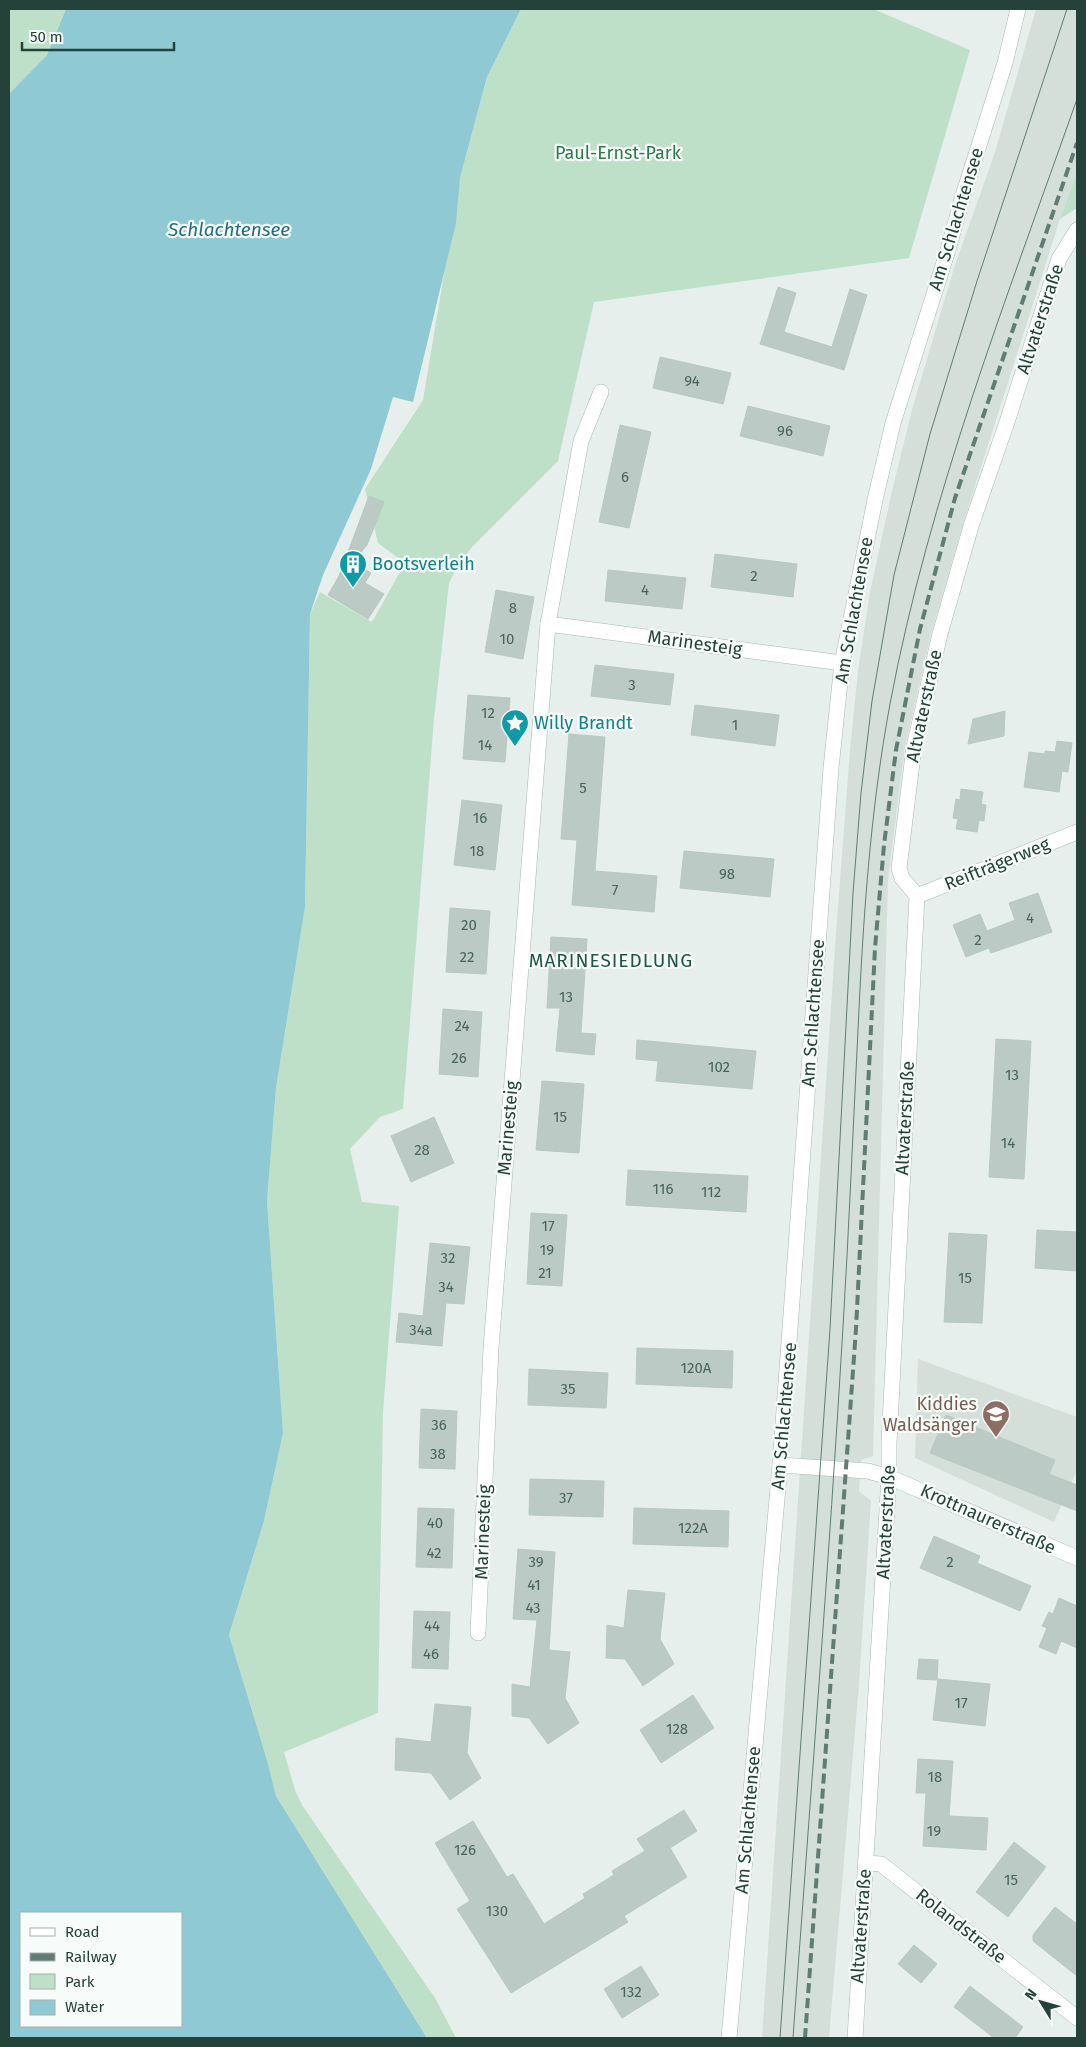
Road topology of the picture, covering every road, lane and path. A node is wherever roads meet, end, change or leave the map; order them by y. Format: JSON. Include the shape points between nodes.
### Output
{"nodes":[{"id":1,"x":1018,"y":9,"type":"edge"},
{"id":2,"x":1077,"y":230,"type":"edge"},
{"id":3,"x":601,"y":392,"type":"dead end"},
{"id":4,"x":548,"y":624,"type":"junction"},
{"id":5,"x":842,"y":663,"type":"junction"},
{"id":6,"x":1077,"y":832,"type":"edge"},
{"id":7,"x":917,"y":896,"type":"junction"},
{"id":8,"x":780,"y":1465,"type":"junction"},
{"id":9,"x":889,"y":1476,"type":"junction"},
{"id":10,"x":1077,"y":1558,"type":"edge"},
{"id":11,"x":478,"y":1633,"type":"dead end"},
{"id":12,"x":866,"y":1862,"type":"junction"},
{"id":13,"x":1077,"y":2018,"type":"edge"},
{"id":14,"x":729,"y":2038,"type":"edge"},
{"id":15,"x":854,"y":2038,"type":"edge"}],
"edges":[{"from":1,"to":5,"type":"street","name":"Am Schlachtensee","via":[[1005,63],[893,423],[874,500]]},
{"from":2,"to":7,"type":"street","name":"Altvaterstraße","via":[[1059,259],[971,526],[940,634],[914,747],[899,868],[902,878]]},
{"from":3,"to":4,"type":"street","name":"Marinesteig","via":[[581,441]]},
{"from":4,"to":5,"type":"street","name":"Marinesteig"},
{"from":4,"to":11,"type":"street","name":"Marinesteig","via":[[491,1348]]},
{"from":5,"to":8,"type":"street","name":"Am Schlachtensee","via":[[831,768]]},
{"from":6,"to":7,"type":"street","name":"Reifträgerweg"},
{"from":7,"to":9,"type":"street","name":"Altvaterstraße"},
{"from":8,"to":9,"type":"street","name":"Krottnaurerstraße","via":[[868,1471]]},
{"from":8,"to":14,"type":"street","name":"Am Schlachtensee"},
{"from":9,"to":10,"type":"street","name":"Krottnaurerstraße"},
{"from":9,"to":12,"type":"street","name":"Altvaterstraße"},
{"from":12,"to":13,"type":"street","name":"Rolandstraße","via":[[881,1864]]},
{"from":12,"to":15,"type":"street","name":"Altvaterstraße"}]}
